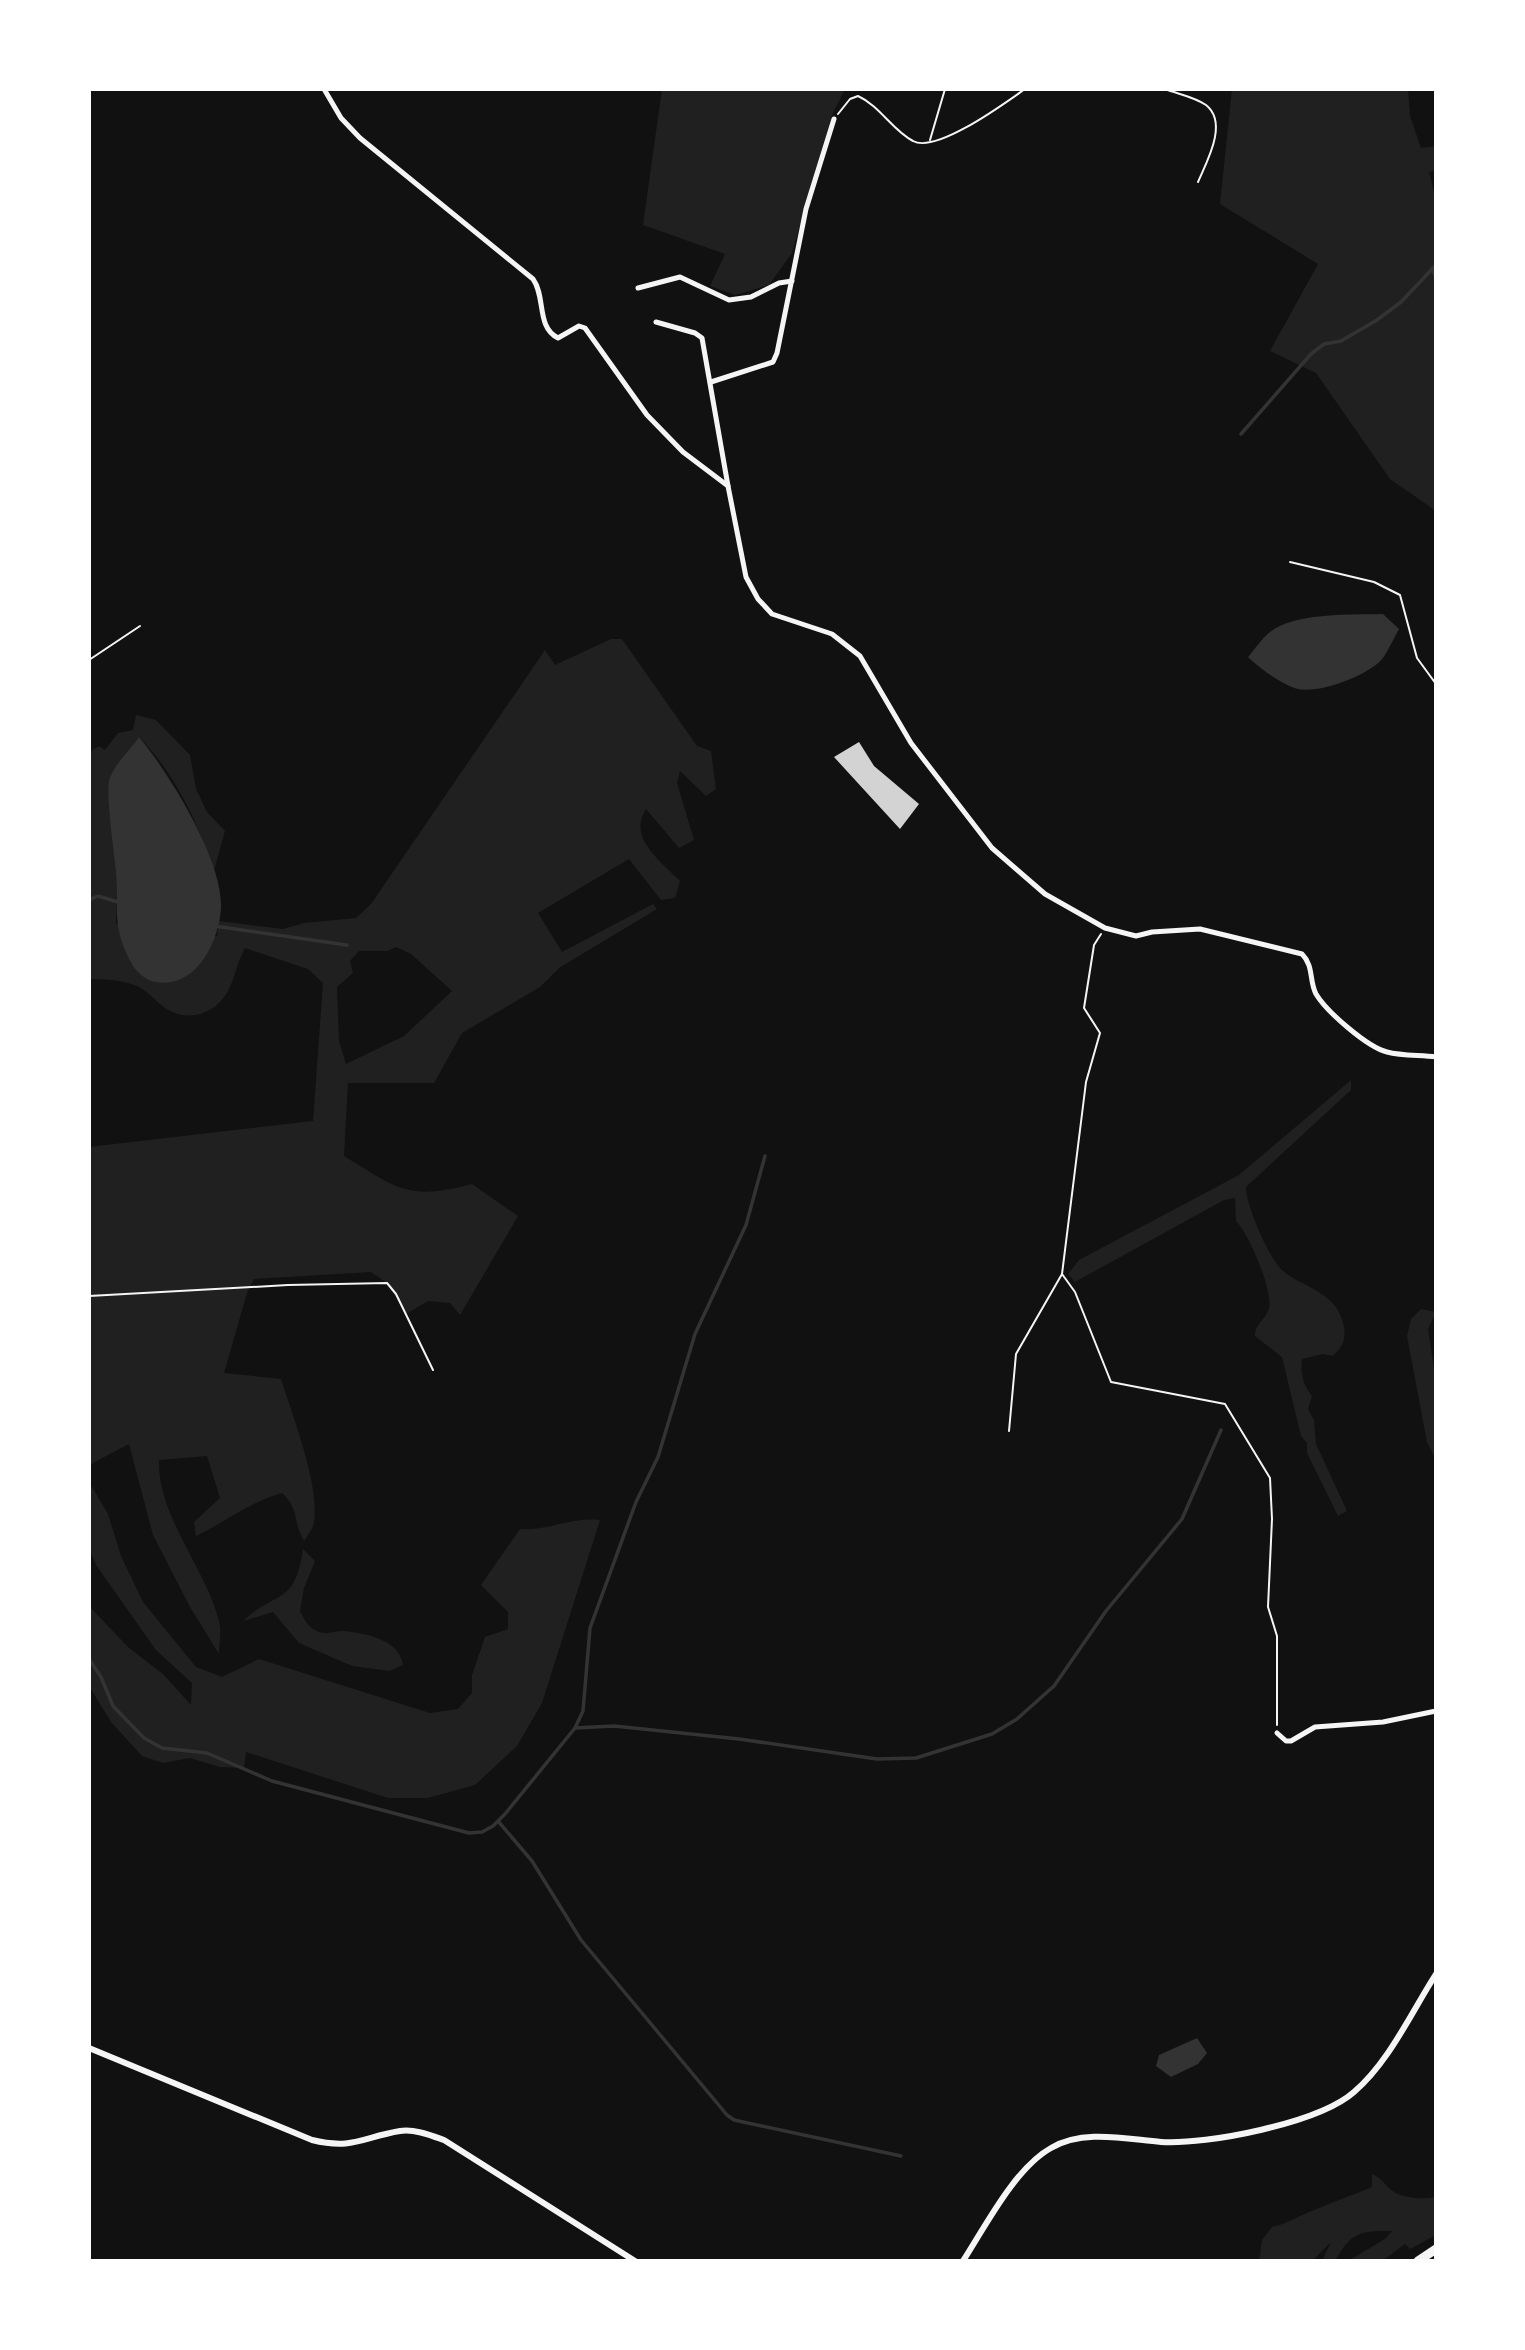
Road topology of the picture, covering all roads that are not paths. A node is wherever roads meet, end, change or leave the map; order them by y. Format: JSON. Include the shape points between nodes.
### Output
{"nodes":[{"id":1,"x":324,"y":89,"type":"edge"},
{"id":2,"x":834,"y":119,"type":"road end"},
{"id":3,"x":792,"y":281,"type":"junction"},
{"id":4,"x":638,"y":288,"type":"dead end"},
{"id":5,"x":656,"y":323,"type":"dead end"},
{"id":6,"x":710,"y":382,"type":"junction"},
{"id":7,"x":728,"y":486,"type":"junction"},
{"id":8,"x":1436,"y":1057,"type":"edge"},
{"id":9,"x":1436,"y":1711,"type":"edge"},
{"id":10,"x":1277,"y":1733,"type":"road end"},
{"id":11,"x":1436,"y":1974,"type":"edge"},
{"id":12,"x":89,"y":2048,"type":"edge"},
{"id":13,"x":1436,"y":2249,"type":"edge"},
{"id":14,"x":635,"y":2261,"type":"edge"},
{"id":15,"x":963,"y":2261,"type":"edge"},
{"id":16,"x":1418,"y":2261,"type":"edge"}],
"edges":[{"from":1,"to":7,"type":"street","via":[[359,138],[533,279],[541,290],[544,324],[550,334],[558,338],[579,326],[585,328],[647,415],[683,452]]},
{"from":2,"to":3,"type":"street","via":[[806,209]]},
{"from":3,"to":4,"type":"street","via":[[729,300],[680,277]]},
{"from":3,"to":6,"type":"street","via":[[773,362]]},
{"from":5,"to":6,"type":"street","via":[[702,338]]},
{"from":6,"to":7,"type":"street"},
{"from":7,"to":8,"type":"street","via":[[746,577],[758,599],[772,614],[832,634],[860,656],[911,743],[992,848],[1045,894],[1105,928],[1136,936],[1200,929],[1298,952],[1312,970],[1314,991],[1359,1035],[1388,1053]]},
{"from":9,"to":10,"type":"street","via":[[1383,1722],[1315,1727],[1291,1741]]},
{"from":11,"to":15,"type":"street","via":[[1383,2058],[1353,2094],[1310,2115],[1236,2137],[1179,2143],[1087,2137],[1050,2148],[1015,2183]]},
{"from":12,"to":14,"type":"street","via":[[335,2146],[401,2131],[423,2132],[444,2140]]},
{"from":13,"to":16,"type":"highway"}]}
